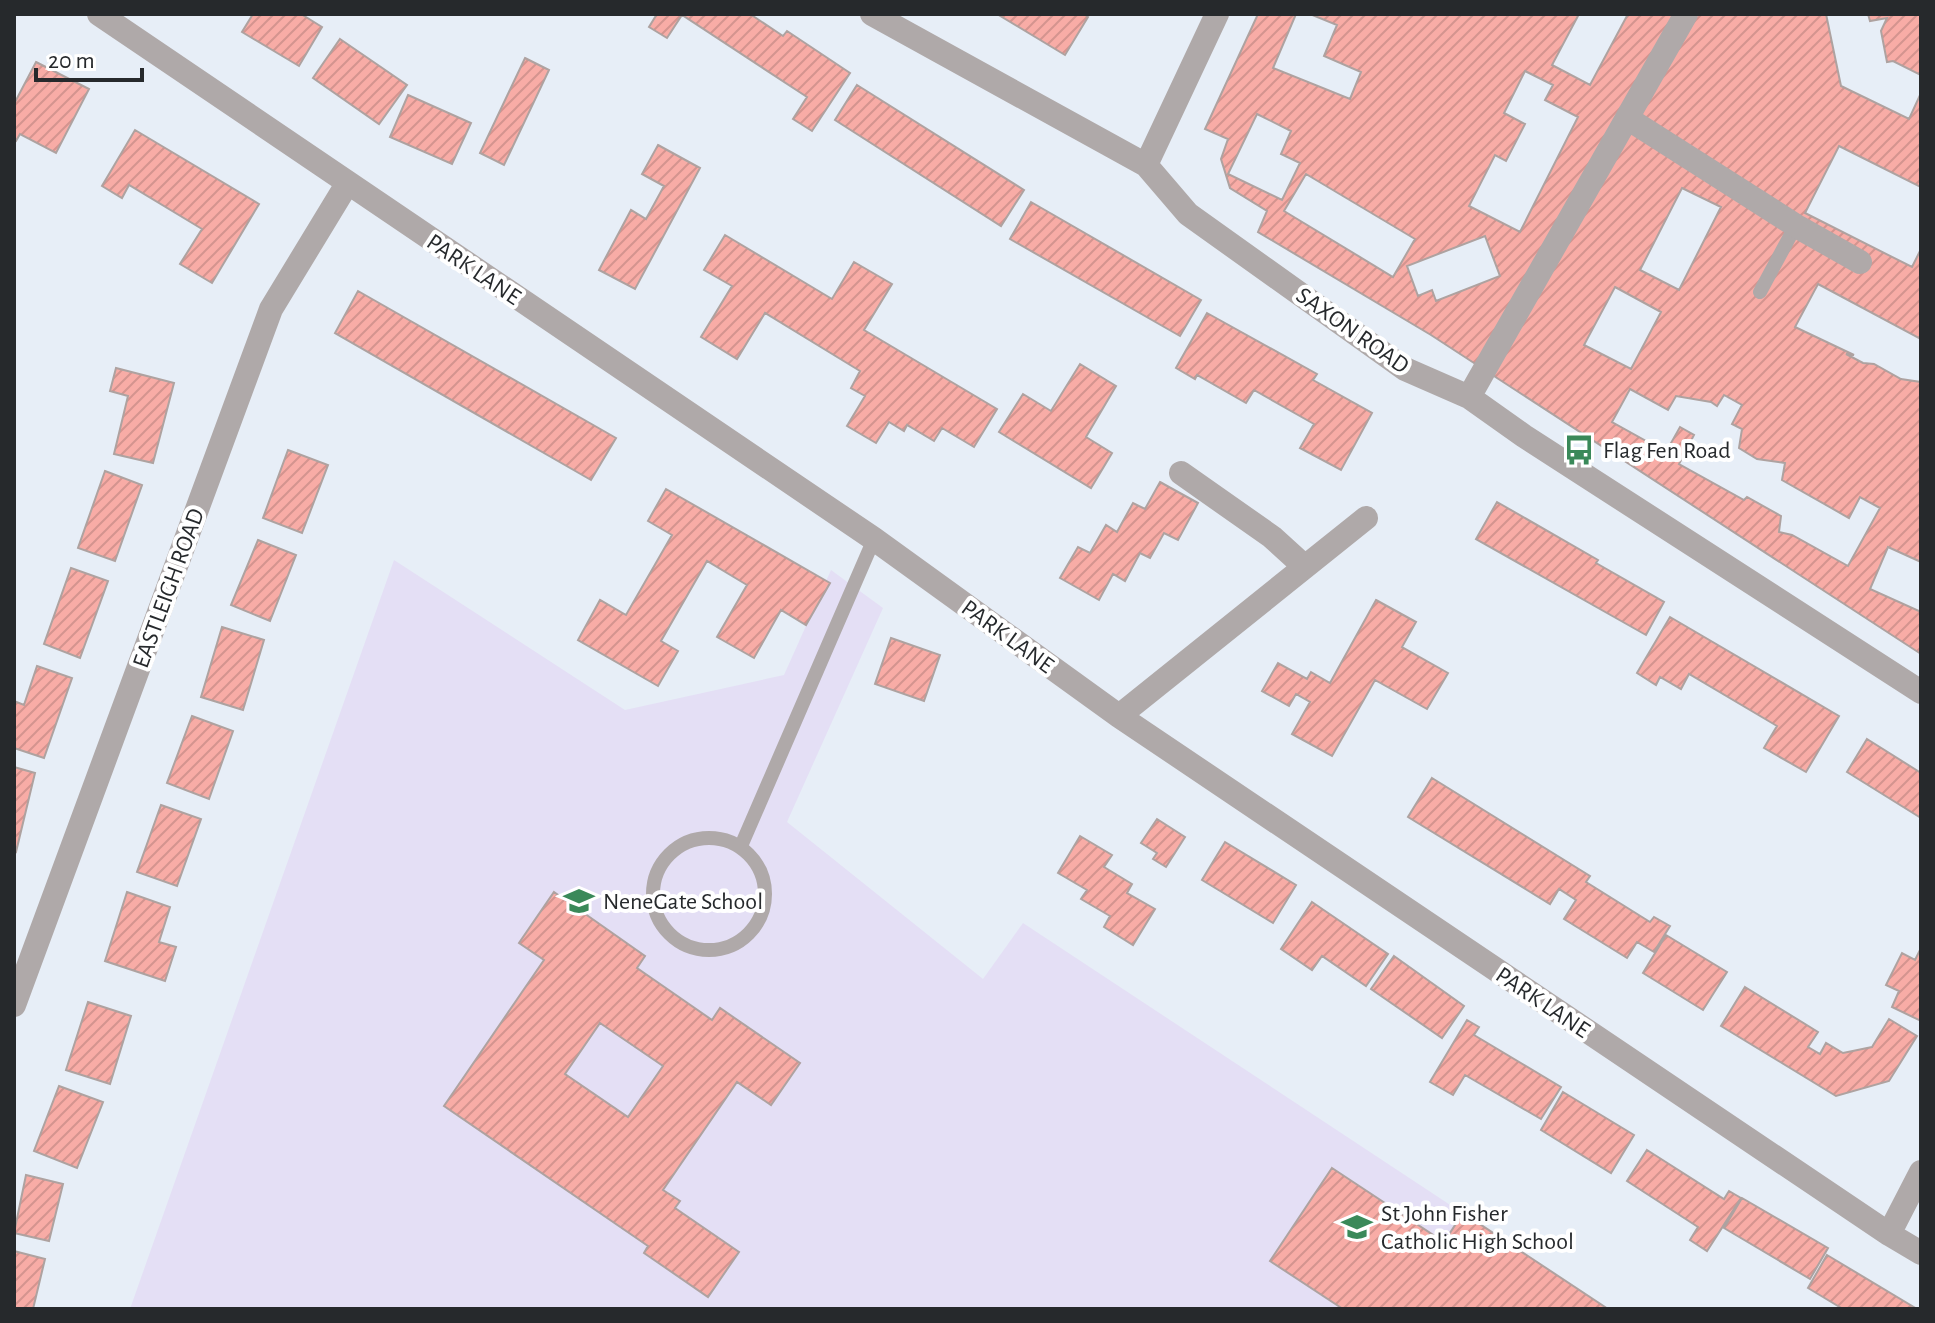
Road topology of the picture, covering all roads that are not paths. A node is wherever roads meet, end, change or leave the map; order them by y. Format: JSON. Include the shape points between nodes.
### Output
{"nodes":[{"id":1,"x":99,"y":14,"type":"edge"},
{"id":2,"x":872,"y":14,"type":"edge"},
{"id":3,"x":1217,"y":14,"type":"edge"},
{"id":4,"x":1686,"y":14,"type":"edge"},
{"id":5,"x":1627,"y":118,"type":"junction"},
{"id":6,"x":1146,"y":165,"type":"junction"},
{"id":7,"x":347,"y":184,"type":"junction"},
{"id":8,"x":1796,"y":225,"type":"junction"},
{"id":9,"x":1860,"y":262,"type":"dead end"},
{"id":10,"x":1760,"y":292,"type":"dead end"},
{"id":11,"x":1469,"y":397,"type":"junction"},
{"id":12,"x":1181,"y":473,"type":"dead end"},
{"id":13,"x":1366,"y":518,"type":"dead end"},
{"id":14,"x":874,"y":539,"type":"junction"},
{"id":15,"x":1305,"y":567,"type":"junction"},
{"id":16,"x":1921,"y":692,"type":"edge"},
{"id":17,"x":1119,"y":716,"type":"junction"},
{"id":18,"x":741,"y":846,"type":"junction"},
{"id":19,"x":14,"y":1005,"type":"edge"},
{"id":20,"x":1921,"y":1172,"type":"edge"},
{"id":21,"x":1889,"y":1234,"type":"junction"},
{"id":22,"x":1921,"y":1253,"type":"edge"}],
"edges":[{"from":1,"to":7,"type":"street","name":"PARK LANE"},
{"from":2,"to":6,"type":"street","name":"SAXON ROAD"},
{"from":3,"to":6,"type":"street"},
{"from":4,"to":5,"type":"street"},
{"from":5,"to":8,"type":"street"},
{"from":5,"to":11,"type":"street"},
{"from":6,"to":11,"type":"street","name":"SAXON ROAD","via":[[1188,214],[1405,369]]},
{"from":7,"to":14,"type":"street","name":"PARK LANE"},
{"from":7,"to":19,"type":"street","name":"EASTLEIGH ROAD","via":[[271,309]]},
{"from":8,"to":9,"type":"street"},
{"from":8,"to":10,"type":"lane"},
{"from":11,"to":16,"type":"street","name":"SAXON ROAD"},
{"from":12,"to":15,"type":"street"},
{"from":13,"to":15,"type":"street"},
{"from":14,"to":17,"type":"street","name":"PARK LANE"},
{"from":14,"to":18,"type":"lane"},
{"from":15,"to":17,"type":"street"},
{"from":17,"to":21,"type":"street","name":"PARK LANE"},
{"from":18,"to":18,"type":"lane","via":[[716,838],[689,841],[661,864],[654,881],[657,917],[683,944],[701,950],[729,947],[752,931],[763,915],[764,877]]},
{"from":20,"to":21,"type":"street"},
{"from":21,"to":22,"type":"street","name":"PARK LANE"}]}
